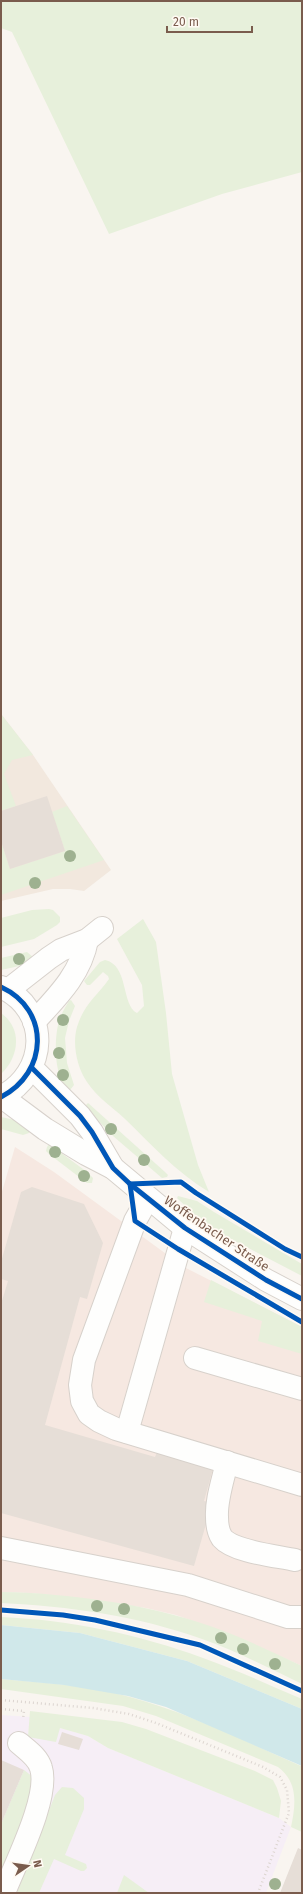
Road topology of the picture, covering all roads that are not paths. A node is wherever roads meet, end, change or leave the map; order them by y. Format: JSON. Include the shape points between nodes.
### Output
{"nodes":[{"id":1,"x":5,"y":989,"type":"edge"},
{"id":2,"x":34,"y":1022,"type":"junction"},
{"id":3,"x":32,"y":1068,"type":"junction"},
{"id":4,"x":2,"y":1097,"type":"edge"},
{"id":5,"x":113,"y":1168,"type":"junction"},
{"id":6,"x":148,"y":1198,"type":"junction"},
{"id":7,"x":185,"y":1228,"type":"junction"},
{"id":8,"x":302,"y":1299,"type":"edge"},
{"id":9,"x":195,"y":1358,"type":"dead end"},
{"id":10,"x":302,"y":1389,"type":"edge"},
{"id":11,"x":127,"y":1432,"type":"junction"},
{"id":12,"x":227,"y":1462,"type":"junction"},
{"id":13,"x":302,"y":1485,"type":"edge"},
{"id":14,"x":1,"y":1548,"type":"edge"},
{"id":15,"x":295,"y":1560,"type":"dead end"},
{"id":16,"x":302,"y":1617,"type":"edge"},
{"id":17,"x":19,"y":1743,"type":"dead end"},
{"id":18,"x":4,"y":1893,"type":"edge"}],
"edges":[{"from":1,"to":2,"type":"street","name":"Woffenbacher Straße","via":[[24,1004]]},
{"from":1,"to":2,"type":"street","via":[[55,954],[94,934],[70,980]]},
{"from":2,"to":3,"type":"street","name":"Woffenbacher Straße","via":[[38,1036]]},
{"from":3,"to":4,"type":"street","name":"Woffenbacher Straße","via":[[13,1090]]},
{"from":3,"to":5,"type":"street","name":"Woffenbacher Straße","via":[[80,1116]]},
{"from":4,"to":5,"type":"street","name":"Woffenbacher Straße","via":[[45,1129]]},
{"from":5,"to":6,"type":"street","name":"Woffenbacher Straße"},
{"from":6,"to":7,"type":"street","name":"Woffenbacher Straße"},
{"from":6,"to":11,"type":"street","via":[[135,1221],[86,1352],[80,1385],[82,1400],[90,1414],[99,1422]]},
{"from":7,"to":8,"type":"street","name":"Woffenbacher Straße","via":[[266,1280]]},
{"from":7,"to":11,"type":"street"},
{"from":9,"to":10,"type":"street"},
{"from":11,"to":12,"type":"street"},
{"from":12,"to":13,"type":"street"},
{"from":12,"to":15,"type":"street","via":[[216,1516],[222,1537],[229,1544]]},
{"from":14,"to":16,"type":"street","via":[[188,1585],[288,1617]]},
{"from":17,"to":18,"type":"street","via":[[37,1759],[41,1768],[41,1795]]}]}
